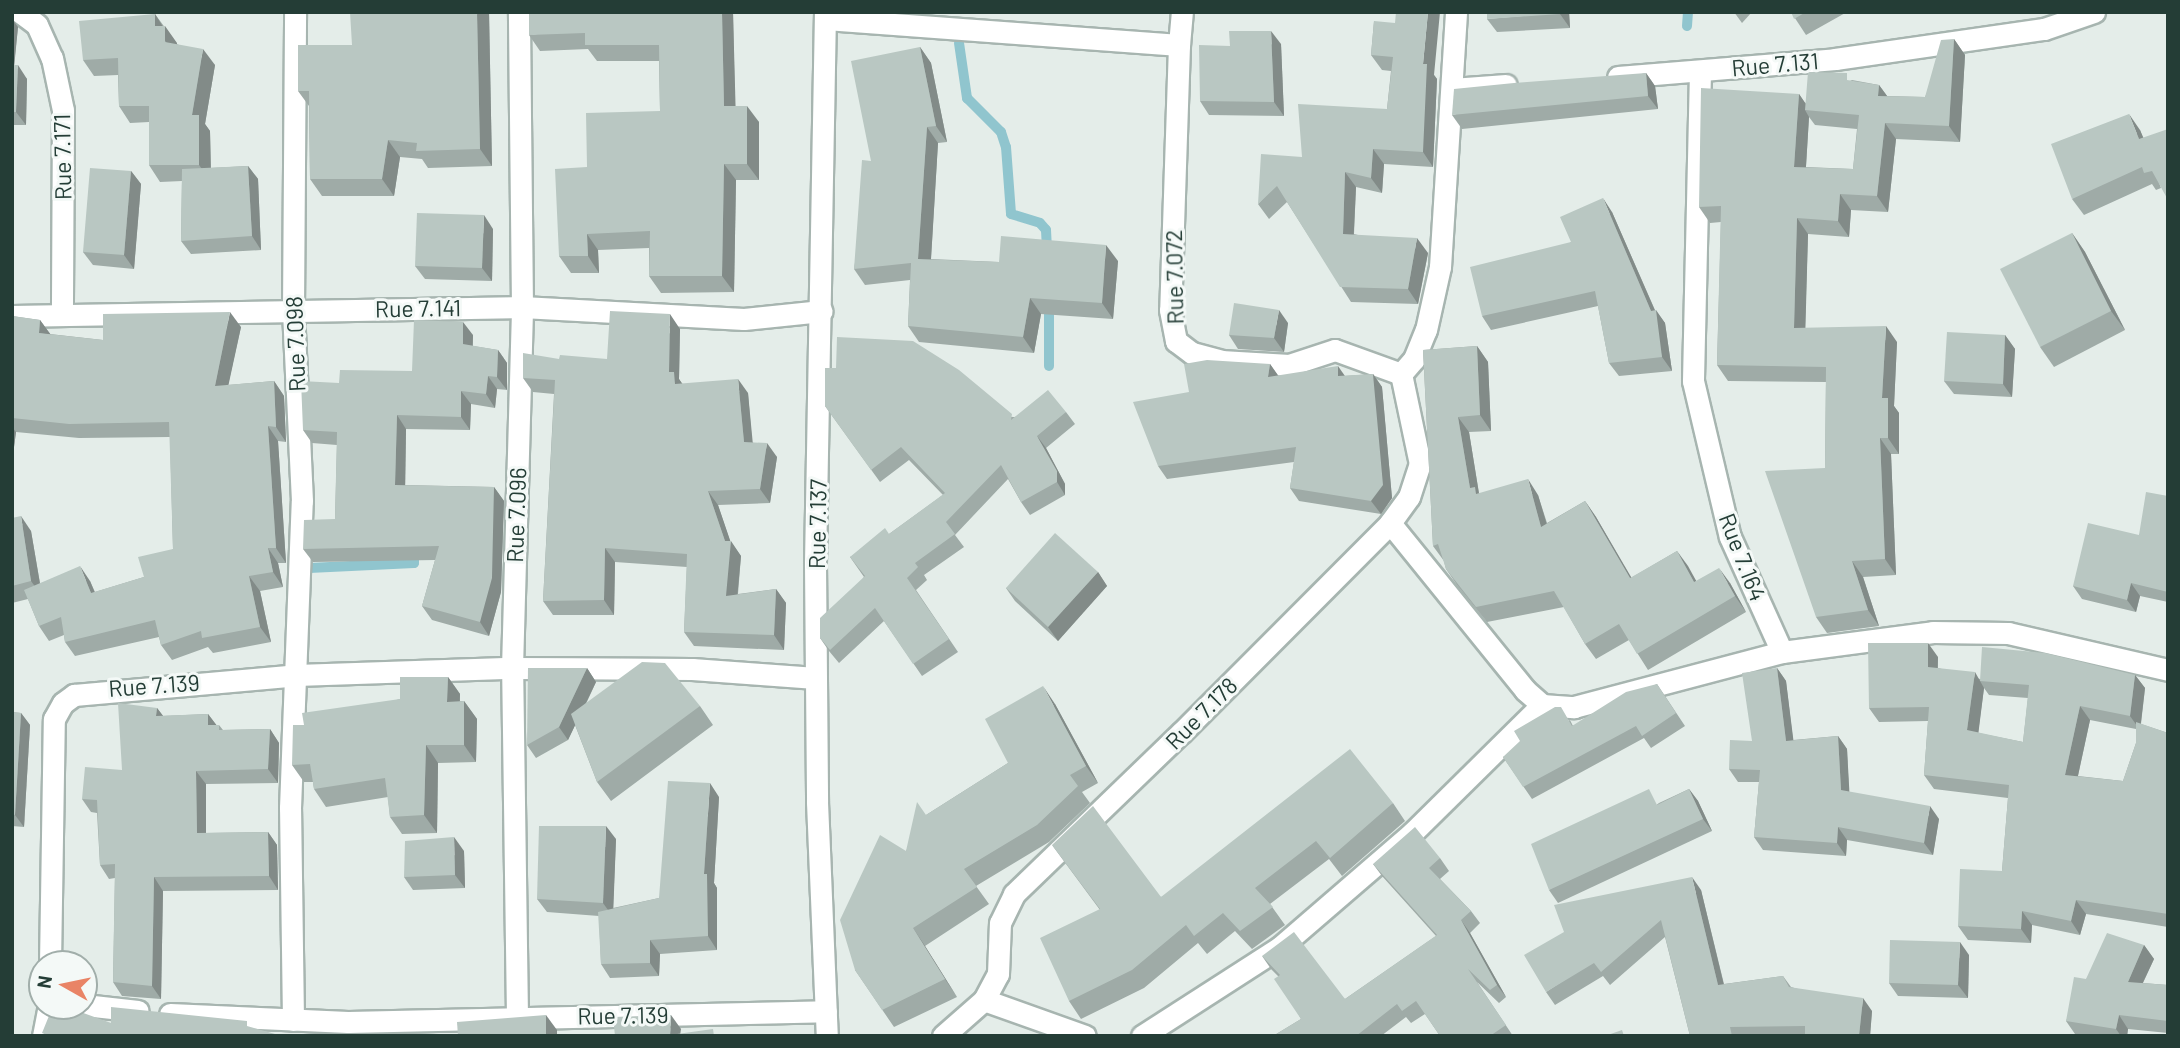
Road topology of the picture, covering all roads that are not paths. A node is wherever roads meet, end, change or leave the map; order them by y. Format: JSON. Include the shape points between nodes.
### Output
{"nodes":[{"id":1,"x":295,"y":12,"type":"edge"},
{"id":2,"x":519,"y":12,"type":"edge"},
{"id":3,"x":1182,"y":12,"type":"edge"},
{"id":4,"x":1456,"y":12,"type":"edge"},
{"id":5,"x":2094,"y":12,"type":"edge"},
{"id":6,"x":35,"y":16,"type":"edge"},
{"id":7,"x":825,"y":16,"type":"edge"},
{"id":8,"x":1179,"y":46,"type":"junction"},
{"id":9,"x":1700,"y":71,"type":"junction"},
{"id":10,"x":1590,"y":79,"type":"edge"},
{"id":11,"x":1535,"y":83,"type":"edge"},
{"id":12,"x":1452,"y":89,"type":"junction"},
{"id":13,"x":522,"y":307,"type":"junction"},
{"id":14,"x":293,"y":310,"type":"junction"},
{"id":15,"x":822,"y":311,"type":"junction"},
{"id":16,"x":62,"y":315,"type":"junction"},
{"id":17,"x":12,"y":316,"type":"edge"},
{"id":18,"x":1401,"y":374,"type":"junction"},
{"id":19,"x":1390,"y":523,"type":"junction"},
{"id":20,"x":1782,"y":652,"type":"junction"},
{"id":21,"x":512,"y":668,"type":"junction"},
{"id":22,"x":2168,"y":670,"type":"edge"},
{"id":23,"x":296,"y":675,"type":"junction"},
{"id":24,"x":816,"y":678,"type":"junction"},
{"id":25,"x":1542,"y":705,"type":"junction"},
{"id":26,"x":50,"y":950,"type":"edge"},
{"id":27,"x":984,"y":1000,"type":"junction"},
{"id":28,"x":98,"y":1006,"type":"edge"},
{"id":29,"x":826,"y":1011,"type":"junction"},
{"id":30,"x":517,"y":1017,"type":"junction"},
{"id":31,"x":293,"y":1020,"type":"junction"},
{"id":32,"x":585,"y":1026,"type":"edge"},
{"id":33,"x":347,"y":1029,"type":"edge"},
{"id":34,"x":827,"y":1036,"type":"edge"},
{"id":35,"x":943,"y":1036,"type":"edge"},
{"id":36,"x":1085,"y":1036,"type":"edge"},
{"id":37,"x":1142,"y":1036,"type":"edge"}],
"edges":[{"from":1,"to":14,"type":"street","name":"Rue 7.098"},
{"from":2,"to":13,"type":"street","name":"Rue 7.096"},
{"from":3,"to":8,"type":"street"},
{"from":4,"to":12,"type":"street"},
{"from":5,"to":9,"type":"street","name":"Rue 7.131","via":[[2044,29],[1835,59]]},
{"from":6,"to":16,"type":"street","name":"Rue 7.171","via":[[52,58],[63,110]]},
{"from":7,"to":8,"type":"street"},
{"from":7,"to":15,"type":"street","name":"Rue 7.137"},
{"from":8,"to":18,"type":"street","name":"Rue 7.072","via":[[1170,310],[1176,341],[1192,353],[1221,361],[1289,365],[1335,350]]},
{"from":9,"to":10,"type":"street","name":"Rue 7.131"},
{"from":9,"to":20,"type":"street","name":"Rue 7.164","via":[[1693,381],[1730,537]]},
{"from":11,"to":12,"type":"street"},
{"from":12,"to":18,"type":"street","via":[[1440,267],[1426,330],[1414,359]]},
{"from":13,"to":14,"type":"street","name":"Rue 7.141"},
{"from":13,"to":15,"type":"street","name":"Rue 7.141","via":[[744,318]]},
{"from":13,"to":21,"type":"street","name":"Rue 7.096"},
{"from":14,"to":16,"type":"street","name":"Rue 7.141"},
{"from":14,"to":23,"type":"street","name":"Rue 7.098","via":[[302,501]]},
{"from":15,"to":24,"type":"street","name":"Rue 7.137"},
{"from":16,"to":17,"type":"street","name":"Rue 7.141"},
{"from":18,"to":19,"type":"street","name":"Rue 7.178","via":[[1420,464],[1409,497]]},
{"from":19,"to":25,"type":"street"},
{"from":19,"to":27,"type":"street","name":"Rue 7.178","via":[[1014,894],[1000,923],[998,974]]},
{"from":20,"to":22,"type":"street","via":[[1933,632],[2008,633]]},
{"from":20,"to":25,"type":"street","via":[[1574,707]]},
{"from":21,"to":23,"type":"street","name":"Rue 7.139"},
{"from":21,"to":24,"type":"street","name":"Rue 7.139","via":[[692,669]]},
{"from":21,"to":30,"type":"street","name":"Rue 7.096"},
{"from":23,"to":26,"type":"street","name":"Rue 7.139","via":[[90,690],[62,703],[54,719]]},
{"from":23,"to":31,"type":"street","name":"Rue 7.098","via":[[290,808]]},
{"from":24,"to":29,"type":"street","name":"Rue 7.137"},
{"from":25,"to":37,"type":"street","via":[[1412,833],[1280,947]]},
{"from":27,"to":35,"type":"street","name":"Rue 7.178"},
{"from":27,"to":36,"type":"street"},
{"from":28,"to":31,"type":"street","name":"Rue 7.139"},
{"from":29,"to":32,"type":"street","name":"Rue 7.139"},
{"from":29,"to":34,"type":"street","name":"Rue 7.137"},
{"from":30,"to":32,"type":"street","name":"Rue 7.139"},
{"from":30,"to":33,"type":"street","name":"Rue 7.139"},
{"from":31,"to":33,"type":"street","name":"Rue 7.139"}]}
